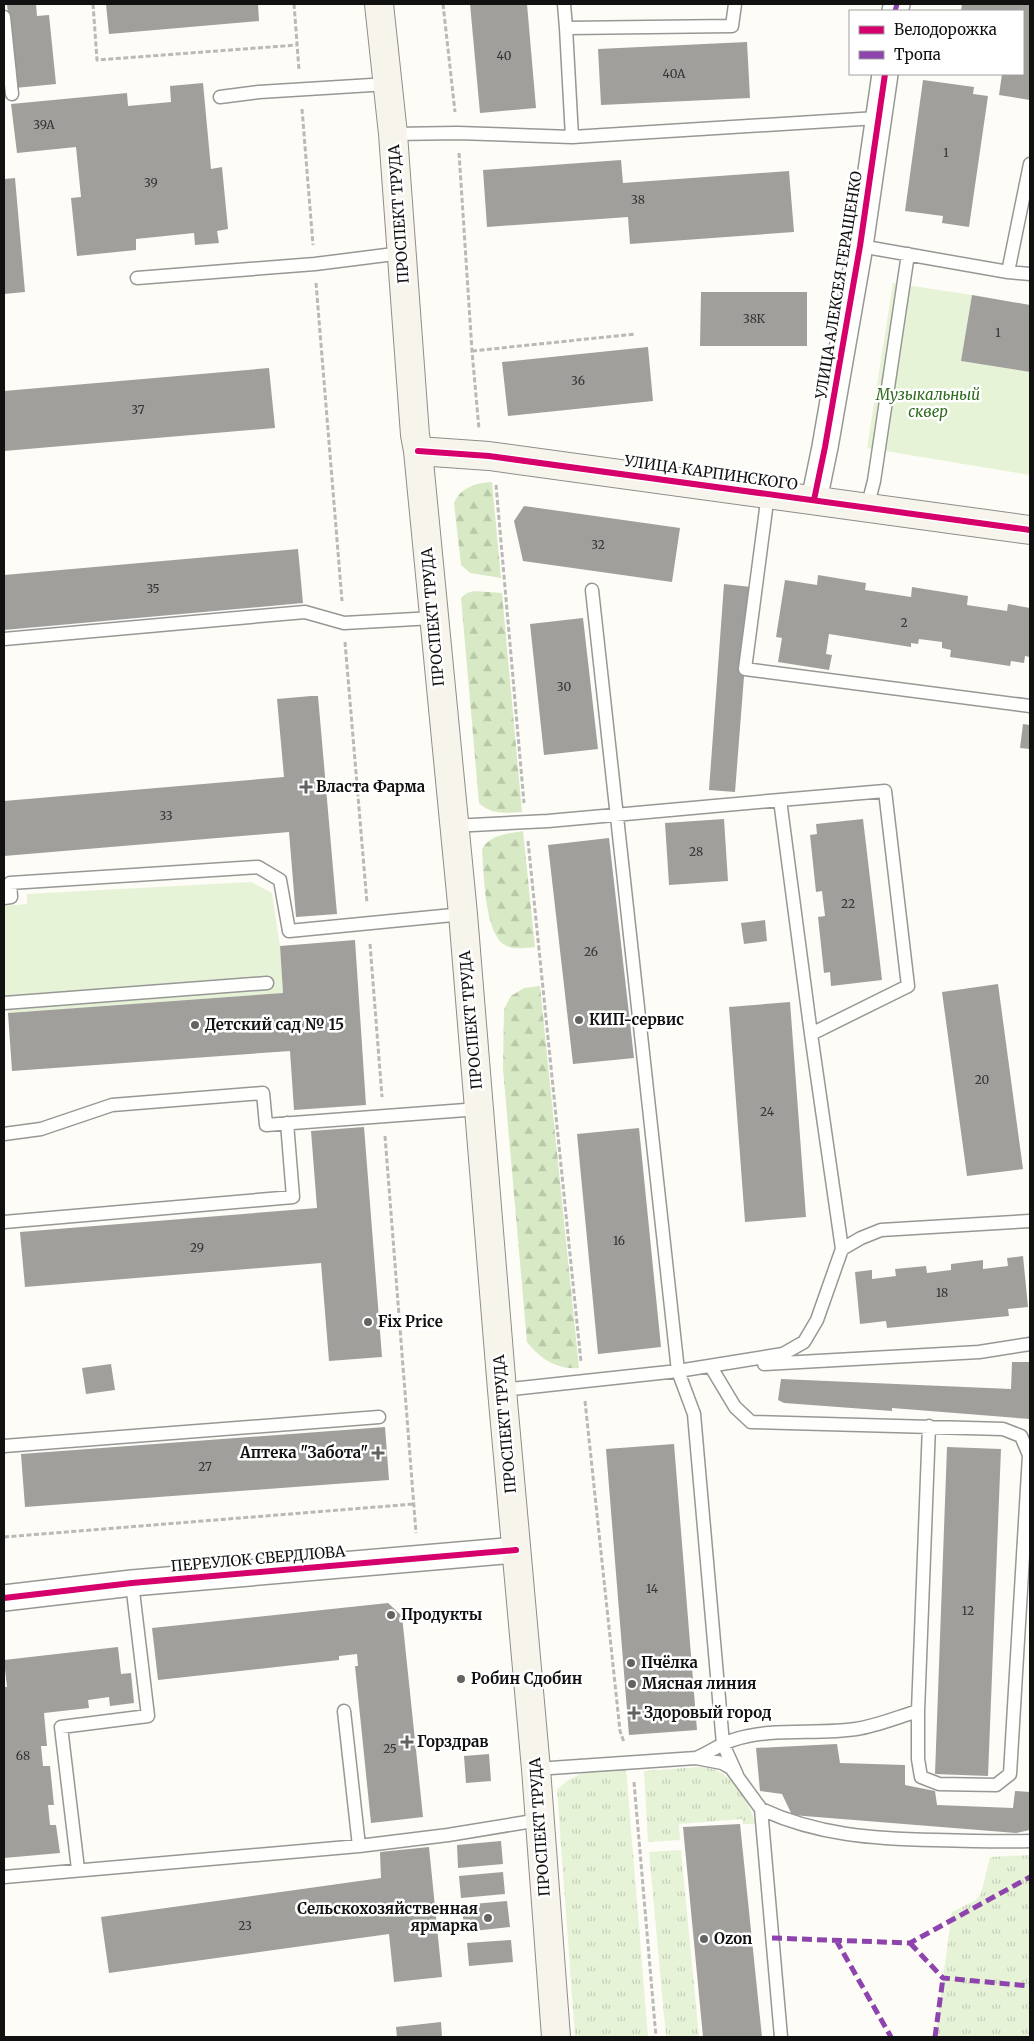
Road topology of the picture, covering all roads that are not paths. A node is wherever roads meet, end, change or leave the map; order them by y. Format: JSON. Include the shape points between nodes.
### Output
{"nodes":[{"id":1,"x":379,"y":4,"type":"edge"},
{"id":2,"x":564,"y":4,"type":"edge"},
{"id":3,"x":735,"y":4,"type":"edge"},
{"id":4,"x":4,"y":17,"type":"edge"},
{"id":5,"x":566,"y":28,"type":"junction"},
{"id":6,"x":885,"y":75,"type":"edge"},
{"id":7,"x":388,"y":84,"type":"junction"},
{"id":8,"x":12,"y":94,"type":"dead end"},
{"id":9,"x":220,"y":97,"type":"dead end"},
{"id":10,"x":878,"y":118,"type":"junction"},
{"id":11,"x":393,"y":134,"type":"junction"},
{"id":12,"x":572,"y":137,"type":"junction"},
{"id":13,"x":1030,"y":164,"type":"edge"},
{"id":14,"x":860,"y":246,"type":"junction"},
{"id":15,"x":402,"y":253,"type":"junction"},
{"id":16,"x":908,"y":254,"type":"junction"},
{"id":17,"x":1008,"y":272,"type":"junction"},
{"id":18,"x":1030,"y":274,"type":"edge"},
{"id":19,"x":137,"y":278,"type":"dead end"},
{"id":20,"x":418,"y":451,"type":"junction"},
{"id":21,"x":768,"y":494,"type":"junction"},
{"id":22,"x":814,"y":500,"type":"junction"},
{"id":23,"x":866,"y":508,"type":"junction"},
{"id":24,"x":1030,"y":530,"type":"edge"},
{"id":25,"x":592,"y":590,"type":"dead end"},
{"id":26,"x":433,"y":618,"type":"junction"},
{"id":27,"x":4,"y":639,"type":"edge"},
{"id":28,"x":1030,"y":706,"type":"edge"},
{"id":29,"x":780,"y":800,"type":"junction"},
{"id":30,"x":618,"y":814,"type":"junction"},
{"id":31,"x":453,"y":826,"type":"junction"},
{"id":32,"x":4,"y":898,"type":"edge"},
{"id":33,"x":463,"y":914,"type":"junction"},
{"id":34,"x":267,"y":983,"type":"dead end"},
{"id":35,"x":4,"y":1004,"type":"edge"},
{"id":36,"x":810,"y":1034,"type":"junction"},
{"id":37,"x":479,"y":1109,"type":"junction"},
{"id":38,"x":287,"y":1123,"type":"junction"},
{"id":39,"x":4,"y":1134,"type":"edge"},
{"id":40,"x":1030,"y":1221,"type":"edge"},
{"id":41,"x":4,"y":1222,"type":"edge"},
{"id":42,"x":842,"y":1249,"type":"junction"},
{"id":43,"x":1030,"y":1344,"type":"edge"},
{"id":44,"x":711,"y":1367,"type":"junction"},
{"id":45,"x":678,"y":1371,"type":"junction"},
{"id":46,"x":502,"y":1390,"type":"junction"},
{"id":47,"x":379,"y":1417,"type":"dead end"},
{"id":48,"x":929,"y":1426,"type":"junction"},
{"id":49,"x":4,"y":1446,"type":"edge"},
{"id":50,"x":516,"y":1550,"type":"junction"},
{"id":51,"x":132,"y":1583,"type":"junction"},
{"id":52,"x":4,"y":1598,"type":"edge"},
{"id":53,"x":344,"y":1711,"type":"dead end"},
{"id":54,"x":918,"y":1711,"type":"junction"},
{"id":55,"x":722,"y":1744,"type":"junction"},
{"id":56,"x":696,"y":1758,"type":"junction"},
{"id":57,"x":536,"y":1769,"type":"junction"},
{"id":58,"x":737,"y":1775,"type":"junction"},
{"id":59,"x":760,"y":1809,"type":"junction"},
{"id":60,"x":539,"y":1820,"type":"junction"},
{"id":61,"x":1028,"y":1841,"type":"edge"},
{"id":62,"x":359,"y":1846,"type":"junction"},
{"id":63,"x":78,"y":1869,"type":"junction"},
{"id":64,"x":4,"y":1877,"type":"edge"},
{"id":65,"x":556,"y":2037,"type":"edge"},
{"id":66,"x":781,"y":2037,"type":"edge"}],
"edges":[{"from":1,"to":7,"type":"main road","name":"ПРОСПЕКТ ТРУДА"},
{"from":2,"to":5,"type":"lane"},
{"from":3,"to":5,"type":"lane","via":[[732,26]]},
{"from":4,"to":8,"type":"lane"},
{"from":5,"to":12,"type":"lane"},
{"from":6,"to":10,"type":"street","name":"УЛИЦА АЛЕКСЕЯ ГЕРАЩЕНКО"},
{"from":7,"to":9,"type":"lane"},
{"from":7,"to":11,"type":"main road","name":"ПРОСПЕКТ ТРУДА"},
{"from":10,"to":12,"type":"lane"},
{"from":10,"to":14,"type":"street","name":"УЛИЦА АЛЕКСЕЯ ГЕРАЩЕНКО"},
{"from":11,"to":12,"type":"lane"},
{"from":11,"to":15,"type":"main road","name":"ПРОСПЕКТ ТРУДА"},
{"from":13,"to":17,"type":"lane"},
{"from":14,"to":16,"type":"lane"},
{"from":14,"to":22,"type":"street","name":"УЛИЦА АЛЕКСЕЯ ГЕРАЩЕНКО"},
{"from":15,"to":19,"type":"lane","via":[[315,264]]},
{"from":15,"to":20,"type":"main road","name":"ПРОСПЕКТ ТРУДА"},
{"from":16,"to":17,"type":"lane"},
{"from":16,"to":23,"type":"lane","via":[[876,472]]},
{"from":17,"to":18,"type":"lane"},
{"from":20,"to":21,"type":"main road","name":"УЛИЦА КАРПИНСКОГО","via":[[489,456]]},
{"from":20,"to":26,"type":"main road","name":"ПРОСПЕКТ ТРУДА"},
{"from":21,"to":22,"type":"main road","name":"УЛИЦА КАРПИНСКОГО"},
{"from":21,"to":28,"type":"lane","via":[[745,669]]},
{"from":22,"to":23,"type":"main road","name":"УЛИЦА КАРПИНСКОГО"},
{"from":23,"to":24,"type":"main road","name":"УЛИЦА КАРПИНСКОГО"},
{"from":25,"to":30,"type":"lane"},
{"from":26,"to":27,"type":"lane","via":[[344,623],[304,612]]},
{"from":26,"to":31,"type":"main road","name":"ПРОСПЕКТ ТРУДА"},
{"from":29,"to":30,"type":"lane"},
{"from":29,"to":36,"type":"lane"},
{"from":29,"to":36,"type":"lane","via":[[885,791],[908,986]]},
{"from":30,"to":31,"type":"lane"},
{"from":30,"to":45,"type":"lane"},
{"from":31,"to":33,"type":"main road","name":"ПРОСПЕКТ ТРУДА"},
{"from":32,"to":33,"type":"lane","via":[[11,897],[10,883],[258,867],[280,880],[289,931]]},
{"from":33,"to":37,"type":"main road","name":"ПРОСПЕКТ ТРУДА"},
{"from":34,"to":35,"type":"lane"},
{"from":36,"to":42,"type":"lane"},
{"from":37,"to":38,"type":"lane"},
{"from":37,"to":46,"type":"main road","name":"ПРОСПЕКТ ТРУДА"},
{"from":38,"to":39,"type":"lane","via":[[266,1125],[263,1093],[112,1106],[41,1128]]},
{"from":38,"to":41,"type":"lane","via":[[293,1197]]},
{"from":40,"to":42,"type":"lane","via":[[881,1230]]},
{"from":42,"to":44,"type":"lane","via":[[817,1320],[804,1342],[783,1354]]},
{"from":43,"to":44,"type":"lane","via":[[979,1352]]},
{"from":44,"to":45,"type":"lane"},
{"from":44,"to":48,"type":"lane","via":[[736,1407],[751,1422]]},
{"from":45,"to":46,"type":"lane"},
{"from":45,"to":55,"type":"lane","via":[[694,1414]]},
{"from":46,"to":50,"type":"main road","name":"ПРОСПЕКТ ТРУДА"},
{"from":47,"to":49,"type":"lane"},
{"from":48,"to":54,"type":"lane"},
{"from":48,"to":54,"type":"lane","via":[[1003,1429],[1020,1436],[1029,1455],[1010,1774],[996,1785],[939,1784],[921,1777]]},
{"from":50,"to":51,"type":"street","name":"ПЕРЕУЛОК СВЕРДЛОВА"},
{"from":50,"to":57,"type":"main road","name":"ПРОСПЕКТ ТРУДА"},
{"from":51,"to":52,"type":"street","name":"ПЕРЕУЛОК СВЕРДЛОВА"},
{"from":51,"to":63,"type":"lane","via":[[148,1716],[61,1727]]},
{"from":53,"to":62,"type":"lane"},
{"from":54,"to":55,"type":"lane","via":[[857,1729],[764,1734]]},
{"from":55,"to":56,"type":"lane"},
{"from":55,"to":58,"type":"lane"},
{"from":56,"to":57,"type":"lane"},
{"from":56,"to":58,"type":"lane","via":[[722,1763]]},
{"from":57,"to":60,"type":"main road","name":"ПРОСПЕКТ ТРУДА"},
{"from":58,"to":59,"type":"lane"},
{"from":59,"to":61,"type":"lane","via":[[799,1825],[836,1834],[876,1838]]},
{"from":59,"to":66,"type":"lane"},
{"from":60,"to":62,"type":"lane"},
{"from":60,"to":65,"type":"main road","name":"ПРОСПЕКТ ТРУДА"},
{"from":62,"to":63,"type":"lane"},
{"from":63,"to":64,"type":"lane"}]}
